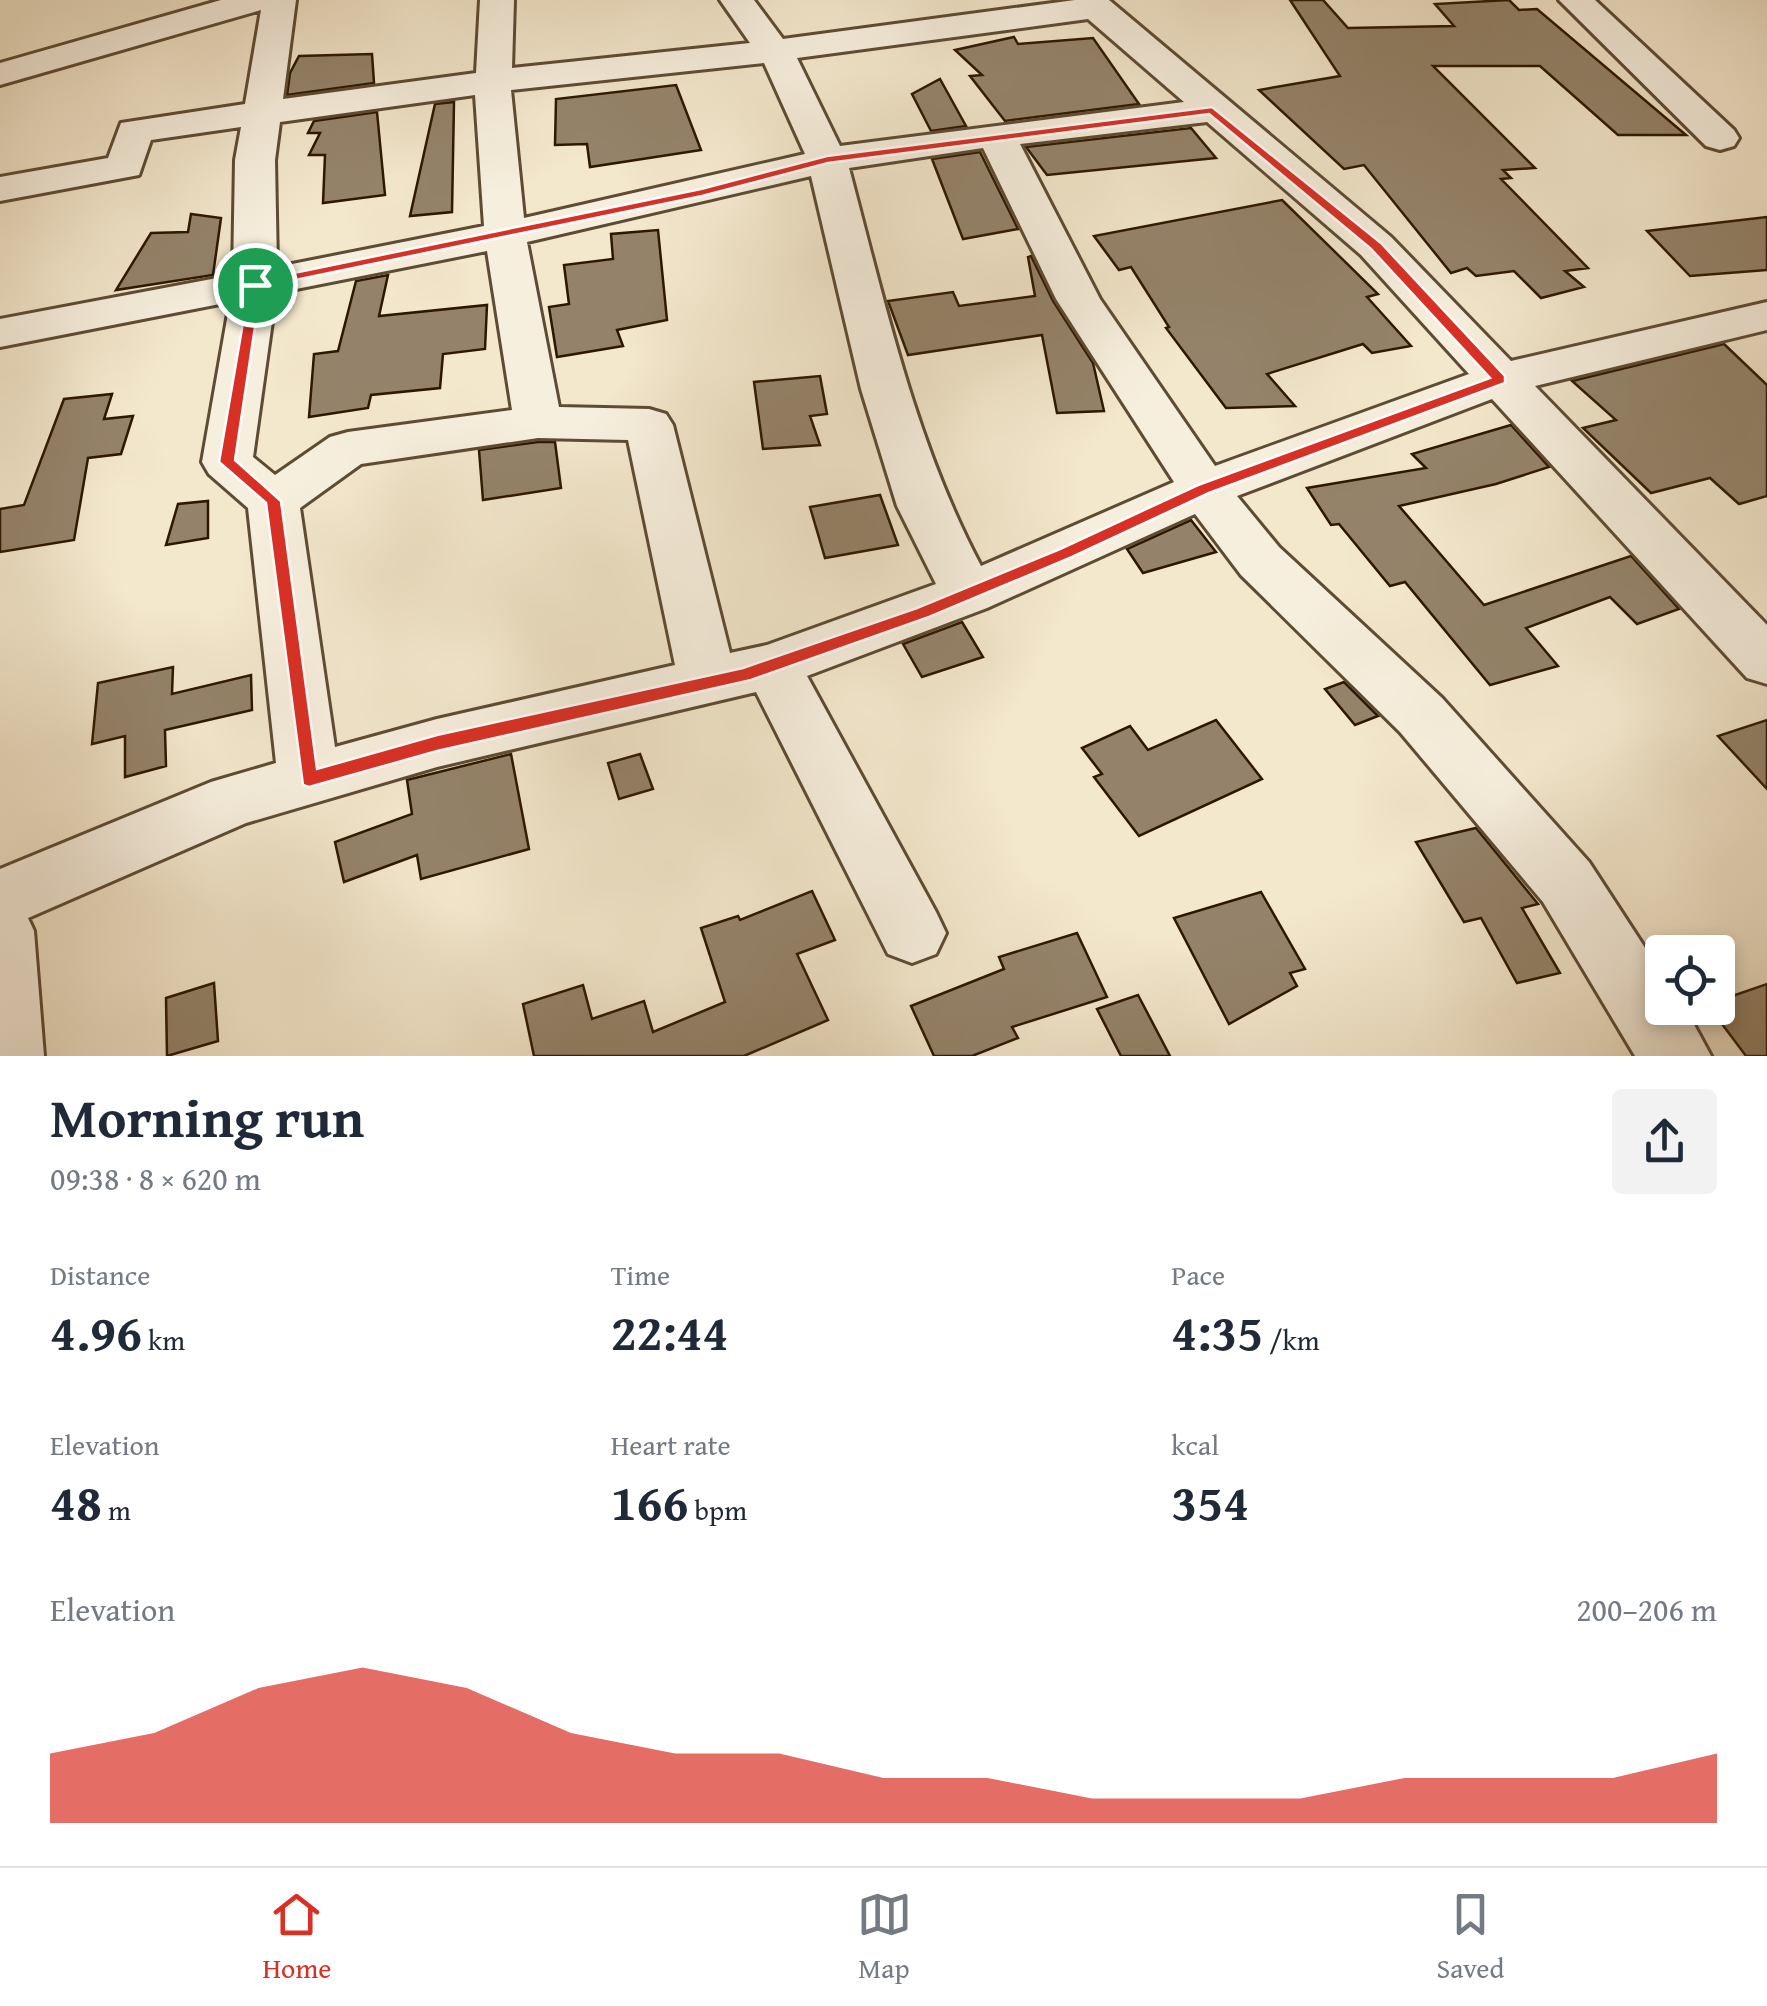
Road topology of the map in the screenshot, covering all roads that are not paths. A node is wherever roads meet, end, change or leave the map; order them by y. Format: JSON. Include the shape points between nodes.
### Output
{"nodes":[{"id":1,"x":258,"y":0,"type":"edge"},
{"id":2,"x":279,"y":0,"type":"edge"},
{"id":3,"x":497,"y":0,"type":"edge"},
{"id":4,"x":737,"y":0,"type":"edge"},
{"id":5,"x":1576,"y":0,"type":"edge"},
{"id":6,"x":1094,"y":4,"type":"edge"},
{"id":7,"x":773,"y":51,"type":"junction"},
{"id":8,"x":0,"y":74,"type":"edge"},
{"id":9,"x":494,"y":80,"type":"junction"},
{"id":10,"x":1212,"y":110,"type":"junction"},
{"id":11,"x":261,"y":115,"type":"junction"},
{"id":12,"x":996,"y":135,"type":"junction"},
{"id":13,"x":1720,"y":138,"type":"dead end"},
{"id":14,"x":827,"y":160,"type":"junction"},
{"id":15,"x":0,"y":188,"type":"edge"},
{"id":16,"x":505,"y":234,"type":"junction"},
{"id":17,"x":255,"y":285,"type":"junction"},
{"id":18,"x":1767,"y":316,"type":"edge"},
{"id":19,"x":0,"y":332,"type":"edge"},
{"id":20,"x":1500,"y":380,"type":"junction"},
{"id":21,"x":538,"y":422,"type":"junction"},
{"id":22,"x":1204,"y":489,"type":"junction"},
{"id":23,"x":273,"y":501,"type":"junction"},
{"id":24,"x":968,"y":594,"type":"junction"},
{"id":25,"x":1767,"y":662,"type":"edge"},
{"id":26,"x":772,"y":666,"type":"junction"},
{"id":27,"x":708,"y":683,"type":"junction"},
{"id":28,"x":309,"y":780,"type":"junction"},
{"id":29,"x":0,"y":900,"type":"edge"},
{"id":30,"x":0,"y":932,"type":"edge"},
{"id":31,"x":912,"y":933,"type":"dead end"},
{"id":32,"x":8,"y":1056,"type":"edge"},
{"id":33,"x":1675,"y":1056,"type":"edge"}],
"edges":[{"from":1,"to":8,"type":"street"},
{"from":2,"to":11,"type":"street"},
{"from":3,"to":9,"type":"street"},
{"from":4,"to":7,"type":"street"},
{"from":5,"to":13,"type":"street"},
{"from":6,"to":7,"type":"street"},
{"from":6,"to":10,"type":"street"},
{"from":7,"to":9,"type":"street"},
{"from":7,"to":14,"type":"street"},
{"from":9,"to":11,"type":"street"},
{"from":9,"to":16,"type":"street"},
{"from":10,"to":12,"type":"street"},
{"from":10,"to":20,"type":"street","via":[[1376,246]]},
{"from":11,"to":15,"type":"street","via":[[134,132],[126,167]]},
{"from":11,"to":17,"type":"street"},
{"from":12,"to":14,"type":"street"},
{"from":12,"to":22,"type":"street","via":[[1078,300]]},
{"from":14,"to":16,"type":"street"},
{"from":14,"to":24,"type":"street","via":[[922,506]]},
{"from":16,"to":17,"type":"street"},
{"from":16,"to":21,"type":"street"},
{"from":17,"to":19,"type":"street"},
{"from":17,"to":23,"type":"street","via":[[226,462]]},
{"from":18,"to":20,"type":"street"},
{"from":20,"to":22,"type":"street"},
{"from":20,"to":25,"type":"street"},
{"from":21,"to":23,"type":"street","via":[[348,449]]},
{"from":21,"to":27,"type":"street","via":[[649,425]]},
{"from":22,"to":24,"type":"street"},
{"from":22,"to":33,"type":"street","via":[[1260,561],[1421,715],[1566,882]]},
{"from":23,"to":28,"type":"street"},
{"from":24,"to":26,"type":"street"},
{"from":26,"to":27,"type":"street"},
{"from":26,"to":31,"type":"street"},
{"from":27,"to":28,"type":"street","via":[[437,743]]},
{"from":28,"to":29,"type":"street","via":[[234,802]]},
{"from":30,"to":32,"type":"street"}]}
